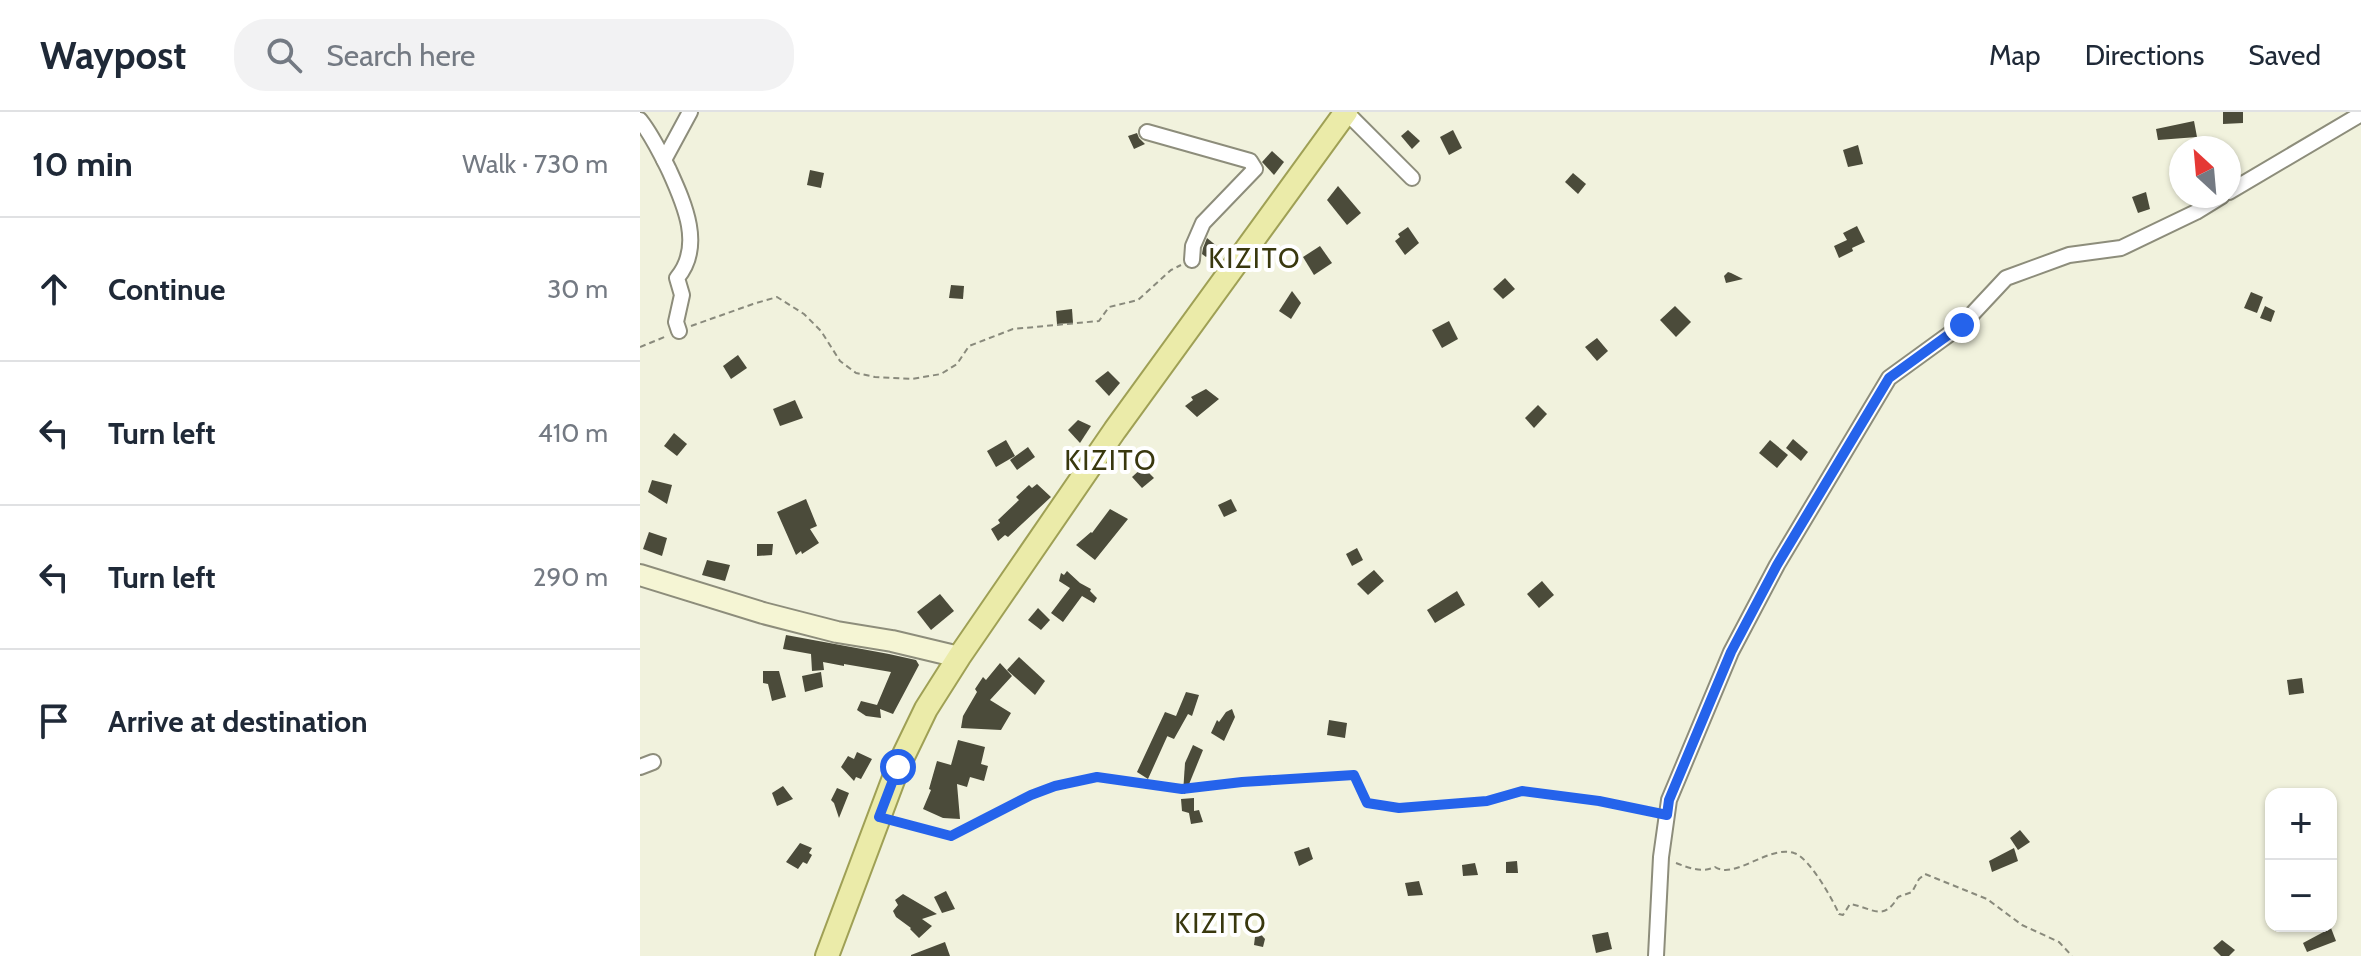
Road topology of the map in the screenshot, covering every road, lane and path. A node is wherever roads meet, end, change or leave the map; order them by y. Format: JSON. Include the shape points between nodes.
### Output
{"nodes":[{"id":1,"x":690,"y":112,"type":"edge"},
{"id":2,"x":1346,"y":112,"type":"edge"},
{"id":3,"x":2361,"y":114,"type":"edge"},
{"id":4,"x":640,"y":120,"type":"edge"},
{"id":5,"x":1147,"y":132,"type":"dead end"},
{"id":6,"x":664,"y":160,"type":"junction"},
{"id":7,"x":1412,"y":178,"type":"dead end"},
{"id":8,"x":2241,"y":185,"type":"edge"},
{"id":9,"x":2202,"y":208,"type":"edge"},
{"id":10,"x":1192,"y":260,"type":"joint"},
{"id":11,"x":679,"y":331,"type":"junction"},
{"id":12,"x":640,"y":347,"type":"edge"},
{"id":13,"x":640,"y":575,"type":"edge"},
{"id":14,"x":959,"y":657,"type":"junction"},
{"id":15,"x":1667,"y":815,"type":"junction"},
{"id":16,"x":879,"y":817,"type":"junction"},
{"id":17,"x":1661,"y":857,"type":"junction"},
{"id":18,"x":827,"y":956,"type":"edge"},
{"id":19,"x":1656,"y":956,"type":"edge"},
{"id":20,"x":2072,"y":956,"type":"edge"}],
"edges":[{"from":1,"to":6,"type":"street"},
{"from":2,"to":7,"type":"street"},
{"from":2,"to":14,"type":"main road","via":[[1115,430]]},
{"from":3,"to":8,"type":"street"},
{"from":4,"to":6,"type":"street"},
{"from":5,"to":10,"type":"street","via":[[1250,161],[1255,169],[1203,223]]},
{"from":6,"to":11,"type":"street","via":[[690,226],[687,265],[677,278],[682,295]]},
{"from":9,"to":15,"type":"street","via":[[2121,248],[2069,255],[2006,278],[1962,325],[1889,378],[1731,652]]},
{"from":10,"to":11,"type":"path","via":[[1171,270],[1138,300],[1109,307],[1099,321],[1013,329],[969,346],[957,364],[941,374],[912,379],[856,373],[840,361],[804,314],[777,297]]},
{"from":11,"to":12,"type":"path"},
{"from":13,"to":14,"type":"street","via":[[763,613]]},
{"from":14,"to":16,"type":"main road","via":[[919,724]]},
{"from":15,"to":16,"type":"path","via":[[1522,791],[1487,801],[1399,808],[1367,803],[1354,775],[1182,789],[1097,777],[1031,795],[951,836]]},
{"from":15,"to":17,"type":"street"},
{"from":16,"to":18,"type":"main road"},
{"from":17,"to":19,"type":"street"},
{"from":17,"to":20,"type":"path","via":[[1688,868],[1720,870],[1792,852],[1821,881],[1843,915],[1853,904],[1884,912],[1898,897],[1912,892],[1925,874],[1987,899],[2022,925],[2059,942]]}]}
